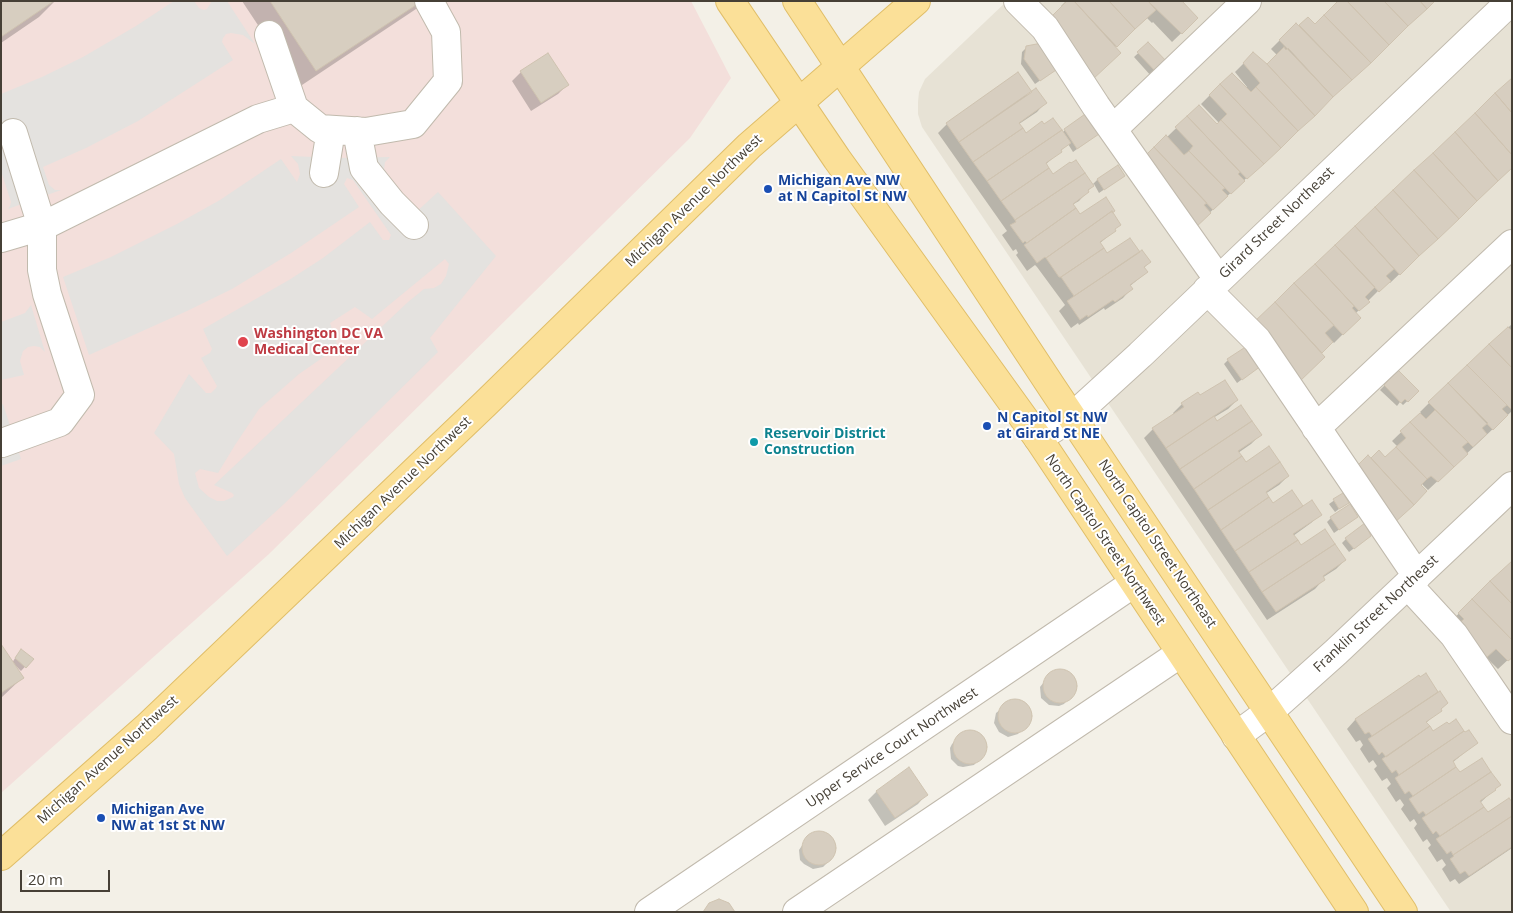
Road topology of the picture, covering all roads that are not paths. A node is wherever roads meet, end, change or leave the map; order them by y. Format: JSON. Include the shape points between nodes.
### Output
{"nodes":[{"id":1,"x":429,"y":1,"type":"edge"},
{"id":2,"x":730,"y":1,"type":"edge"},
{"id":3,"x":797,"y":1,"type":"edge"},
{"id":4,"x":916,"y":1,"type":"edge"},
{"id":5,"x":1018,"y":1,"type":"edge"},
{"id":6,"x":1247,"y":1,"type":"edge"},
{"id":7,"x":1508,"y":2,"type":"edge"},
{"id":8,"x":269,"y":35,"type":"dead end"},
{"id":9,"x":841,"y":67,"type":"junction"},
{"id":10,"x":799,"y":103,"type":"junction"},
{"id":11,"x":294,"y":108,"type":"junction"},
{"id":12,"x":1113,"y":129,"type":"junction"},
{"id":13,"x":330,"y":130,"type":"junction"},
{"id":14,"x":357,"y":131,"type":"junction"},
{"id":15,"x":12,"y":133,"type":"dead end"},
{"id":16,"x":324,"y":173,"type":"dead end"},
{"id":17,"x":414,"y":225,"type":"dead end"},
{"id":18,"x":42,"y":226,"type":"junction"},
{"id":19,"x":1,"y":238,"type":"edge"},
{"id":20,"x":1512,"y":244,"type":"edge"},
{"id":21,"x":1213,"y":285,"type":"junction"},
{"id":22,"x":1072,"y":417,"type":"junction"},
{"id":23,"x":1316,"y":428,"type":"junction"},
{"id":24,"x":1038,"y":438,"type":"junction"},
{"id":25,"x":2,"y":443,"type":"edge"},
{"id":26,"x":1512,"y":486,"type":"edge"},
{"id":27,"x":1412,"y":580,"type":"junction"},
{"id":28,"x":1134,"y":583,"type":"junction"},
{"id":29,"x":1181,"y":653,"type":"junction"},
{"id":30,"x":1270,"y":711,"type":"junction"},
{"id":31,"x":1512,"y":720,"type":"edge"},
{"id":32,"x":1236,"y":736,"type":"junction"},
{"id":33,"x":1,"y":856,"type":"edge"},
{"id":34,"x":808,"y":909,"type":"edge"},
{"id":35,"x":649,"y":912,"type":"edge"},
{"id":36,"x":1354,"y":912,"type":"edge"},
{"id":37,"x":1403,"y":912,"type":"edge"}],
"edges":[{"from":1,"to":14,"type":"street","via":[[446,32],[448,81],[413,124]]},
{"from":2,"to":10,"type":"main road","name":"North Capitol Street Northwest"},
{"from":3,"to":9,"type":"main road","name":"North Capitol Street Northeast"},
{"from":4,"to":9,"type":"main road","name":"Michigan Avenue Northwest"},
{"from":5,"to":12,"type":"street","via":[[1045,28]]},
{"from":6,"to":12,"type":"street"},
{"from":7,"to":21,"type":"street","name":"Girard Street Northeast"},
{"from":8,"to":11,"type":"street"},
{"from":9,"to":10,"type":"main road","name":"Michigan Avenue Northwest"},
{"from":9,"to":22,"type":"main road","name":"North Capitol Street Northeast"},
{"from":10,"to":24,"type":"main road","name":"North Capitol Street Northwest"},
{"from":10,"to":33,"type":"main road","name":"Michigan Avenue Northwest","via":[[749,146],[147,727]]},
{"from":11,"to":13,"type":"street","via":[[320,129]]},
{"from":11,"to":18,"type":"street","via":[[258,119]]},
{"from":12,"to":21,"type":"street"},
{"from":13,"to":14,"type":"street"},
{"from":13,"to":16,"type":"street"},
{"from":14,"to":17,"type":"street","via":[[364,168],[392,204]]},
{"from":15,"to":18,"type":"street"},
{"from":18,"to":19,"type":"street"},
{"from":18,"to":25,"type":"street","via":[[42,270],[47,294],[80,395],[60,422]]},
{"from":20,"to":23,"type":"street"},
{"from":21,"to":22,"type":"street","name":"Girard Street Northeast"},
{"from":21,"to":23,"type":"street","via":[[1256,340]]},
{"from":22,"to":24,"type":"street","name":"Girard Street Northeast"},
{"from":22,"to":30,"type":"main road","name":"North Capitol Street Northeast"},
{"from":23,"to":27,"type":"street"},
{"from":24,"to":28,"type":"main road","name":"North Capitol Street Northwest"},
{"from":26,"to":27,"type":"street","name":"Franklin Street Northeast"},
{"from":27,"to":30,"type":"street","name":"Franklin Street Northeast"},
{"from":27,"to":31,"type":"street"},
{"from":28,"to":29,"type":"main road","name":"North Capitol Street Northwest"},
{"from":28,"to":35,"type":"street","name":"Upper Service Court Northwest"},
{"from":29,"to":32,"type":"main road","name":"North Capitol Street Northwest"},
{"from":29,"to":34,"type":"street"},
{"from":30,"to":32,"type":"street","name":"Franklin Street Northeast"},
{"from":30,"to":37,"type":"main road","name":"North Capitol Street Northeast"},
{"from":32,"to":36,"type":"main road","name":"North Capitol Street Northwest"}]}
